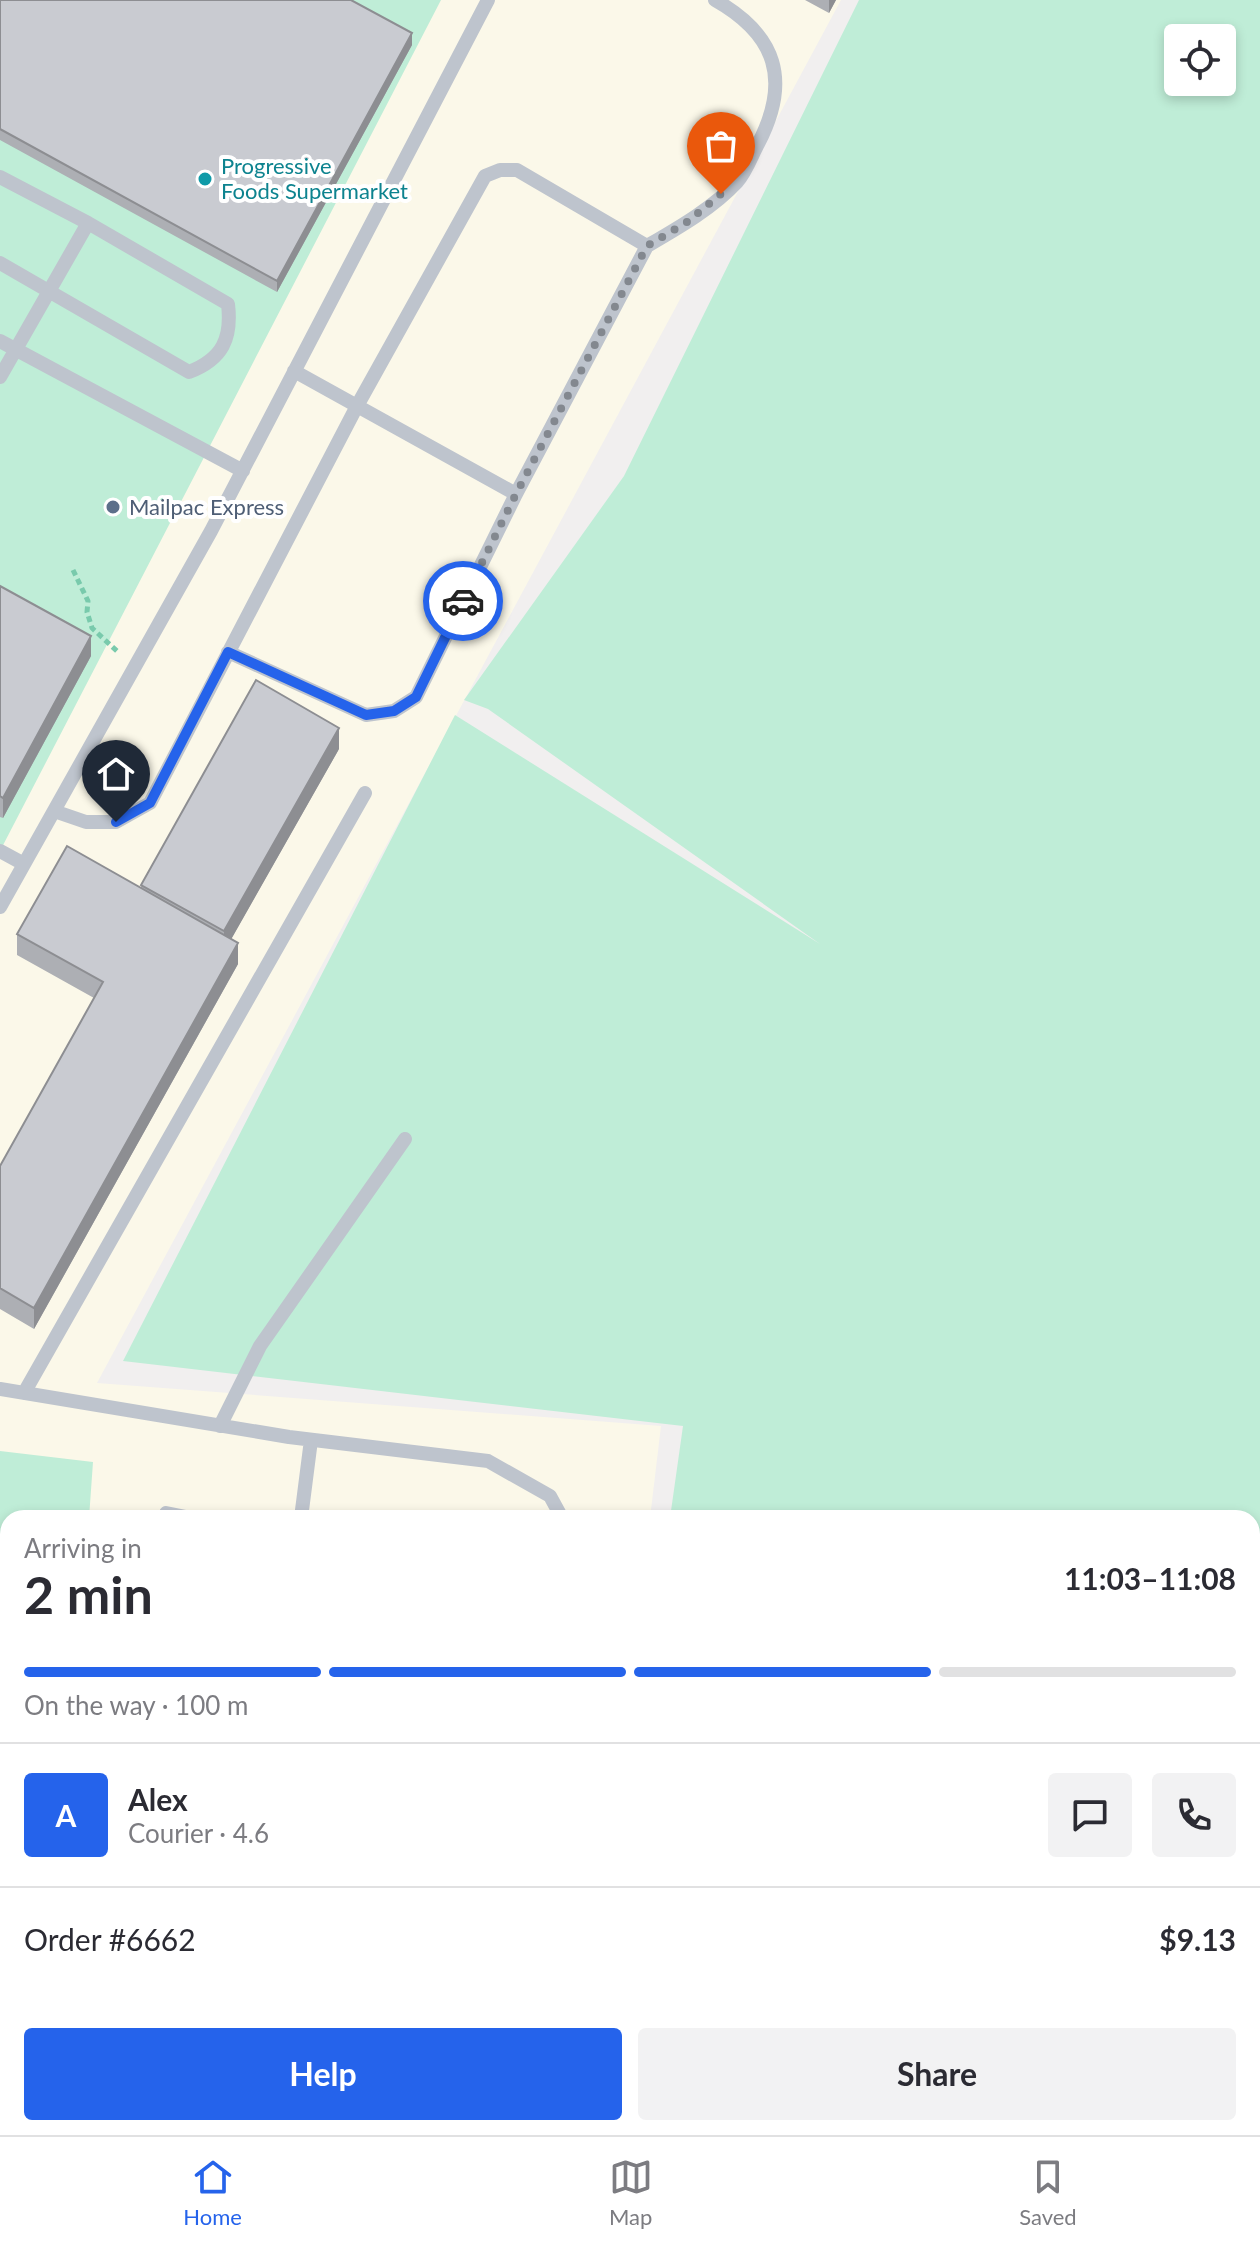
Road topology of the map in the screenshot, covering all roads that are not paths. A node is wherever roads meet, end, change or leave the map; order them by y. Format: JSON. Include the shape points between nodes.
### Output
{"nodes":[{"id":1,"x":488,"y":0,"type":"edge"},
{"id":2,"x":715,"y":0,"type":"edge"},
{"id":3,"x":0,"y":177,"type":"edge"},
{"id":4,"x":88,"y":223,"type":"junction"},
{"id":5,"x":647,"y":246,"type":"junction"},
{"id":6,"x":0,"y":263,"type":"edge"},
{"id":7,"x":49,"y":289,"type":"junction"},
{"id":8,"x":0,"y":341,"type":"edge"},
{"id":9,"x":14,"y":349,"type":"junction"},
{"id":10,"x":294,"y":371,"type":"junction"},
{"id":11,"x":0,"y":377,"type":"edge"},
{"id":12,"x":357,"y":406,"type":"junction"},
{"id":13,"x":243,"y":471,"type":"junction"},
{"id":14,"x":516,"y":494,"type":"junction"},
{"id":15,"x":228,"y":652,"type":"junction"},
{"id":16,"x":365,"y":793,"type":"dead end"},
{"id":17,"x":54,"y":811,"type":"junction"},
{"id":18,"x":0,"y":851,"type":"edge"},
{"id":19,"x":24,"y":864,"type":"junction"},
{"id":20,"x":0,"y":907,"type":"edge"},
{"id":21,"x":405,"y":1139,"type":"dead end"},
{"id":22,"x":0,"y":1389,"type":"edge"},
{"id":23,"x":24,"y":1393,"type":"junction"},
{"id":24,"x":220,"y":1426,"type":"junction"},
{"id":25,"x":311,"y":1440,"type":"junction"},
{"id":26,"x":302,"y":1510,"type":"edge"},
{"id":27,"x":558,"y":1510,"type":"edge"}],
"edges":[{"from":1,"to":10,"type":"lane"},
{"from":2,"to":5,"type":"lane","via":[[761,37],[774,62],[777,90],[766,128],[738,181]]},
{"from":3,"to":4,"type":"lane"},
{"from":4,"to":7,"type":"lane"},
{"from":4,"to":7,"type":"lane","via":[[228,304],[227,338],[218,354],[189,372]]},
{"from":5,"to":12,"type":"lane","via":[[517,170],[485,176]]},
{"from":5,"to":14,"type":"lane"},
{"from":6,"to":7,"type":"lane"},
{"from":7,"to":9,"type":"lane"},
{"from":8,"to":9,"type":"lane"},
{"from":9,"to":11,"type":"lane"},
{"from":9,"to":13,"type":"lane"},
{"from":10,"to":12,"type":"lane"},
{"from":10,"to":13,"type":"lane"},
{"from":12,"to":14,"type":"lane"},
{"from":12,"to":15,"type":"lane"},
{"from":13,"to":17,"type":"lane"},
{"from":14,"to":15,"type":"lane","via":[[416,697],[394,711],[366,715]]},
{"from":15,"to":17,"type":"lane","via":[[150,803],[116,822],[86,822]]},
{"from":16,"to":23,"type":"lane"},
{"from":17,"to":19,"type":"lane"},
{"from":18,"to":19,"type":"lane"},
{"from":19,"to":20,"type":"lane"},
{"from":21,"to":24,"type":"lane","via":[[260,1346]]},
{"from":22,"to":23,"type":"lane"},
{"from":23,"to":24,"type":"lane"},
{"from":24,"to":25,"type":"lane"},
{"from":25,"to":26,"type":"lane"},
{"from":25,"to":27,"type":"lane","via":[[488,1461],[550,1496]]}]}
